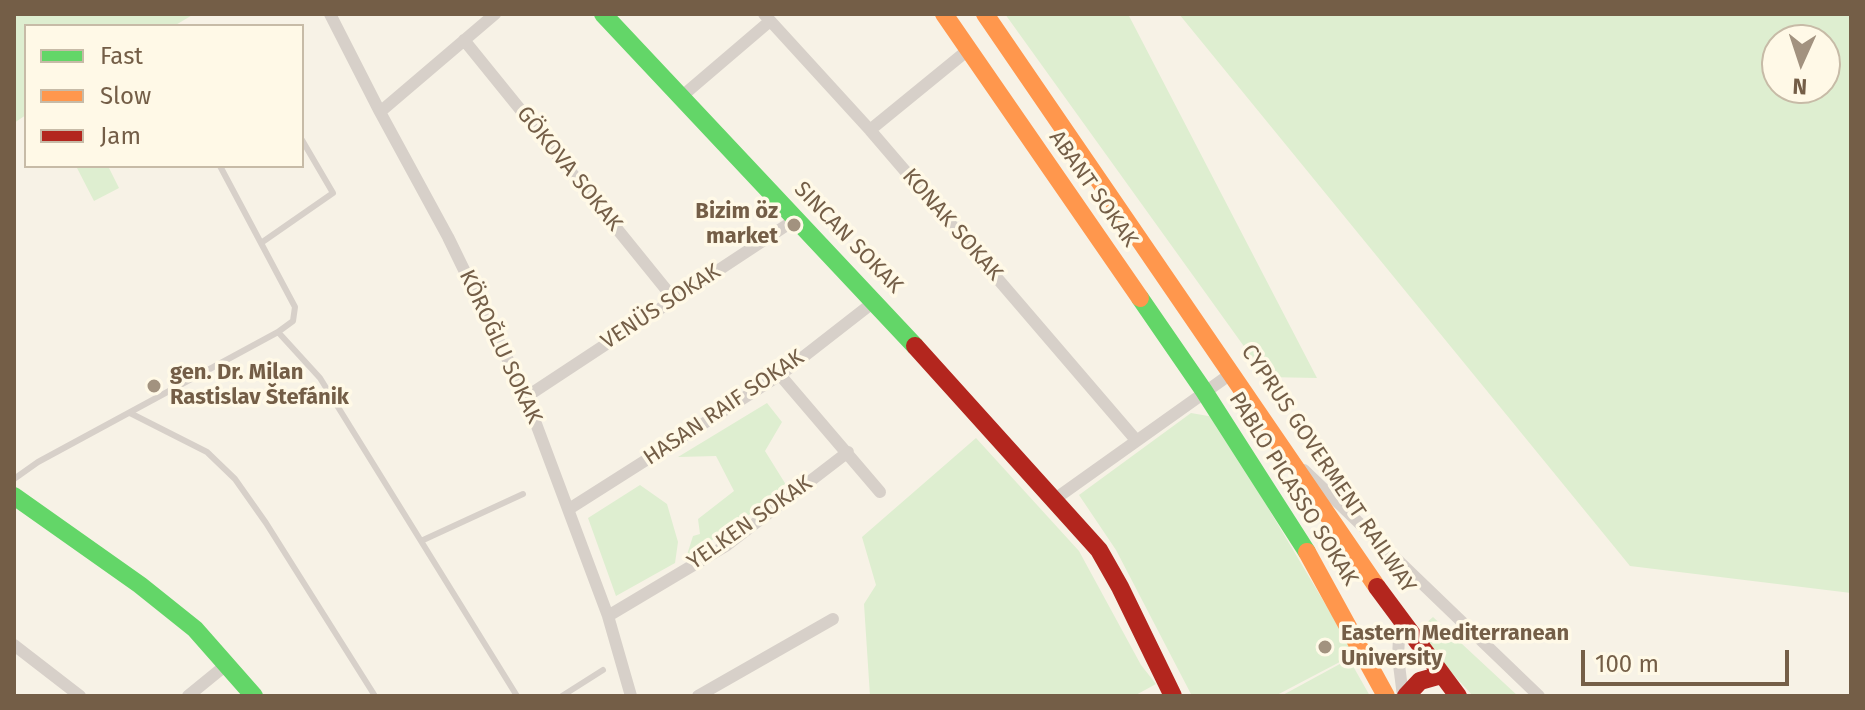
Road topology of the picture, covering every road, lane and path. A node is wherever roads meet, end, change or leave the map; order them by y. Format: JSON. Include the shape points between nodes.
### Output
{"nodes":[{"id":1,"x":330,"y":14,"type":"edge"},
{"id":2,"x":495,"y":14,"type":"edge"},
{"id":3,"x":603,"y":14,"type":"edge"},
{"id":4,"x":944,"y":14,"type":"edge"},
{"id":5,"x":985,"y":14,"type":"edge"},
{"id":6,"x":767,"y":17,"type":"edge"},
{"id":7,"x":464,"y":40,"type":"junction"},
{"id":8,"x":968,"y":50,"type":"junction"},
{"id":9,"x":681,"y":97,"type":"junction"},
{"id":10,"x":380,"y":112,"type":"junction"},
{"id":11,"x":870,"y":130,"type":"junction"},
{"id":12,"x":304,"y":143,"type":"edge"},
{"id":13,"x":221,"y":168,"type":"edge"},
{"id":14,"x":796,"y":219,"type":"junction"},
{"id":15,"x":261,"y":243,"type":"junction"},
{"id":16,"x":673,"y":298,"type":"junction"},
{"id":17,"x":875,"y":301,"type":"junction"},
{"id":18,"x":278,"y":332,"type":"junction"},
{"id":19,"x":1232,"y":373,"type":"junction"},
{"id":20,"x":780,"y":375,"type":"junction"},
{"id":21,"x":1204,"y":391,"type":"junction"},
{"id":22,"x":526,"y":397,"type":"junction"},
{"id":23,"x":130,"y":413,"type":"junction"},
{"id":24,"x":1136,"y":440,"type":"junction"},
{"id":25,"x":848,"y":452,"type":"junction"},
{"id":26,"x":1284,"y":452,"type":"junction"},
{"id":27,"x":14,"y":479,"type":"edge"},
{"id":28,"x":880,"y":492,"type":"dead end"},
{"id":29,"x":523,"y":494,"type":"dead end"},
{"id":30,"x":14,"y":496,"type":"edge"},
{"id":31,"x":1055,"y":499,"type":"junction"},
{"id":32,"x":569,"y":509,"type":"junction"},
{"id":33,"x":421,"y":541,"type":"junction"},
{"id":34,"x":608,"y":616,"type":"junction"},
{"id":35,"x":833,"y":619,"type":"dead end"},
{"id":36,"x":1400,"y":619,"type":"junction"},
{"id":37,"x":14,"y":645,"type":"edge"},
{"id":38,"x":226,"y":665,"type":"junction"},
{"id":39,"x":603,"y":670,"type":"dead end"},
{"id":40,"x":1441,"y":675,"type":"junction"},
{"id":41,"x":80,"y":696,"type":"edge"},
{"id":42,"x":188,"y":696,"type":"edge"},
{"id":43,"x":254,"y":696,"type":"edge"},
{"id":44,"x":375,"y":696,"type":"edge"},
{"id":45,"x":517,"y":696,"type":"edge"},
{"id":46,"x":562,"y":696,"type":"edge"},
{"id":47,"x":631,"y":696,"type":"edge"},
{"id":48,"x":698,"y":696,"type":"edge"},
{"id":49,"x":1173,"y":696,"type":"edge"},
{"id":50,"x":1386,"y":696,"type":"edge"},
{"id":51,"x":1405,"y":696,"type":"edge"},
{"id":52,"x":1458,"y":696,"type":"edge"},
{"id":53,"x":1539,"y":696,"type":"edge"}],
"edges":[{"from":1,"to":10,"type":"street","name":"KÖROĞLU SOKAK"},
{"from":2,"to":7,"type":"street"},
{"from":3,"to":9,"type":"street","name":"SINCAN SOKAK"},
{"from":4,"to":8,"type":"street","name":"ABANT SOKAK"},
{"from":5,"to":19,"type":"street","name":"CYPRUS GOVERMENT RAILWAY"},
{"from":6,"to":9,"type":"street"},
{"from":6,"to":11,"type":"street","name":"KONAK SOKAK"},
{"from":7,"to":10,"type":"street"},
{"from":7,"to":16,"type":"street","name":"GÖKOVA SOKAK"},
{"from":8,"to":11,"type":"street"},
{"from":8,"to":21,"type":"street","name":"ABANT SOKAK"},
{"from":9,"to":14,"type":"street","name":"SINCAN SOKAK"},
{"from":10,"to":22,"type":"street","name":"KÖROĞLU SOKAK"},
{"from":11,"to":24,"type":"street","name":"KONAK SOKAK"},
{"from":12,"to":15,"type":"lane","via":[[333,193]]},
{"from":13,"to":15,"type":"lane"},
{"from":14,"to":16,"type":"street","name":"VENÜS SOKAK"},
{"from":14,"to":17,"type":"street","name":"SINCAN SOKAK"},
{"from":15,"to":18,"type":"lane","via":[[295,307],[293,321]]},
{"from":16,"to":22,"type":"street","name":"VENÜS SOKAK"},
{"from":17,"to":20,"type":"street","name":"HASAN RAIF SOKAK"},
{"from":17,"to":31,"type":"street","name":"SINCAN SOKAK"},
{"from":18,"to":23,"type":"lane"},
{"from":18,"to":33,"type":"lane","via":[[320,378]]},
{"from":19,"to":21,"type":"street"},
{"from":19,"to":26,"type":"street","name":"CYPRUS GOVERMENT RAILWAY"},
{"from":20,"to":25,"type":"street"},
{"from":20,"to":32,"type":"street","name":"HASAN RAIF SOKAK"},
{"from":21,"to":24,"type":"street"},
{"from":21,"to":50,"type":"street","name":"PABLO PICASSO SOKAK","via":[[1312,560]]},
{"from":22,"to":32,"type":"street","name":"KÖROĞLU SOKAK"},
{"from":23,"to":27,"type":"lane"},
{"from":23,"to":44,"type":"lane","via":[[207,452],[235,479]]},
{"from":24,"to":31,"type":"street"},
{"from":25,"to":28,"type":"street"},
{"from":25,"to":34,"type":"street","name":"YELKEN SOKAK","via":[[727,545]]},
{"from":26,"to":36,"type":"street","name":"CYPRUS GOVERMENT RAILWAY"},
{"from":26,"to":53,"type":"street"},
{"from":29,"to":33,"type":"lane"},
{"from":30,"to":38,"type":"street","via":[[140,585],[195,629]]},
{"from":31,"to":49,"type":"street","name":"SINCAN SOKAK","via":[[1099,550]]},
{"from":32,"to":34,"type":"street","name":"KÖROĞLU SOKAK"},
{"from":33,"to":45,"type":"lane"},
{"from":34,"to":47,"type":"street","name":"KÖROĞLU SOKAK"},
{"from":35,"to":48,"type":"street"},
{"from":36,"to":40,"type":"street","name":"CYPRUS GOVERMENT RAILWAY"},
{"from":36,"to":51,"type":"street","via":[[1398,657]]},
{"from":37,"to":41,"type":"street"},
{"from":38,"to":42,"type":"street"},
{"from":38,"to":43,"type":"street"},
{"from":39,"to":46,"type":"lane"},
{"from":40,"to":51,"type":"street","via":[[1420,681]]},
{"from":40,"to":52,"type":"street","name":"CYPRUS GOVERMENT RAILWAY"}]}
